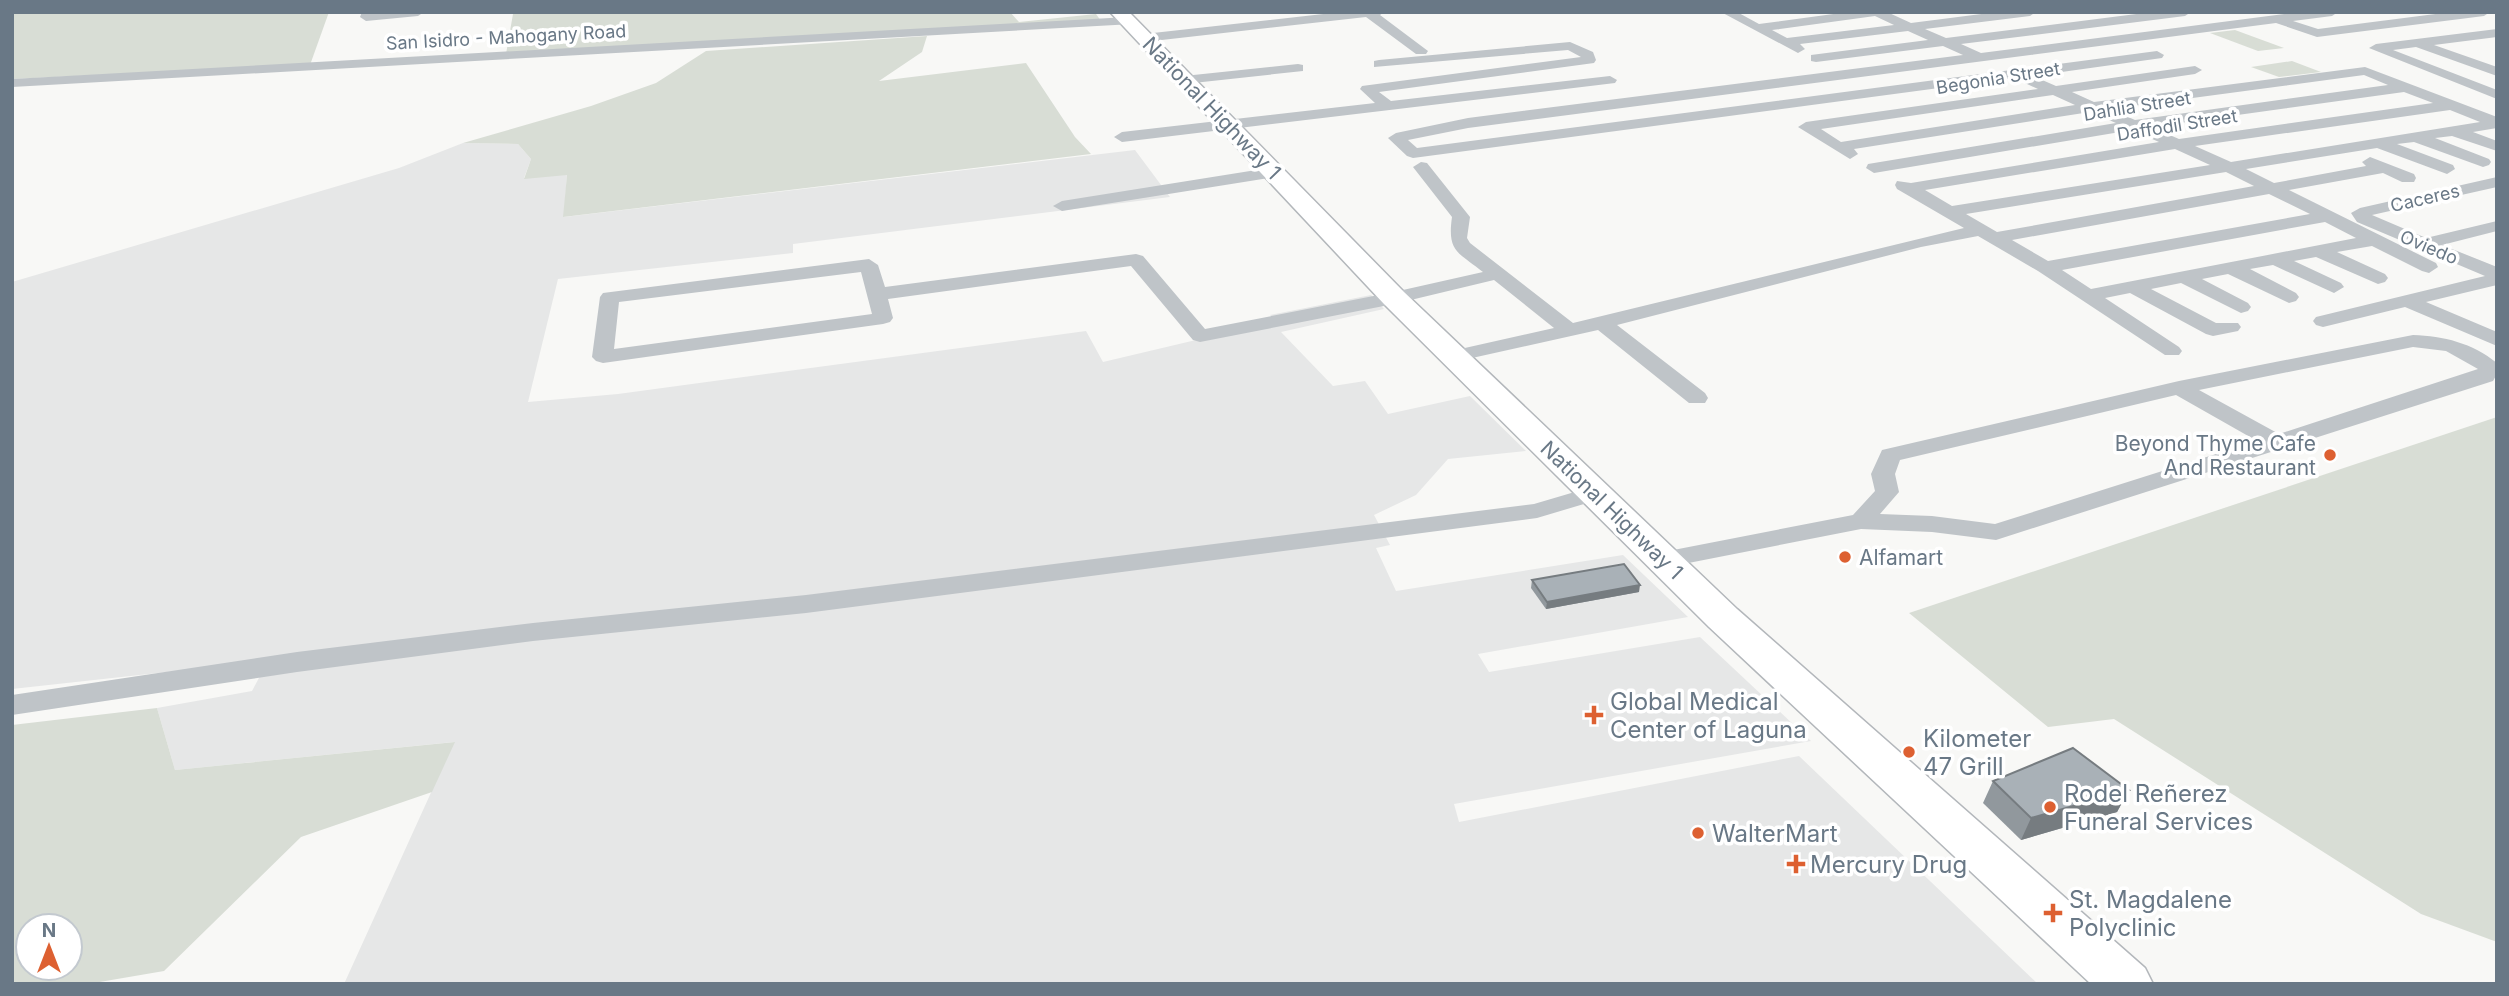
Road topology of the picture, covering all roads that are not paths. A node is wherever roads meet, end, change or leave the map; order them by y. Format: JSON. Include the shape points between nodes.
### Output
{"nodes":[{"id":1,"x":368,"y":12,"type":"edge"},
{"id":2,"x":417,"y":12,"type":"edge"},
{"id":3,"x":1877,"y":12,"type":"edge"},
{"id":4,"x":2030,"y":12,"type":"edge"},
{"id":5,"x":2185,"y":12,"type":"edge"},
{"id":6,"x":2255,"y":12,"type":"edge"},
{"id":7,"x":2332,"y":12,"type":"edge"},
{"id":8,"x":2484,"y":12,"type":"edge"},
{"id":9,"x":1373,"y":13,"type":"edge"},
{"id":10,"x":1732,"y":13,"type":"edge"},
{"id":11,"x":2053,"y":17,"type":"dead end"},
{"id":12,"x":2276,"y":19,"type":"junction"},
{"id":13,"x":1130,"y":24,"type":"edge"},
{"id":14,"x":2079,"y":26,"type":"junction"},
{"id":15,"x":1757,"y":27,"type":"junction"},
{"id":16,"x":1910,"y":27,"type":"junction"},
{"id":17,"x":2497,"y":33,"type":"edge"},
{"id":18,"x":2459,"y":38,"type":"junction"},
{"id":19,"x":2118,"y":40,"type":"junction"},
{"id":20,"x":1786,"y":42,"type":"junction"},
{"id":21,"x":1946,"y":42,"type":"junction"},
{"id":22,"x":2417,"y":44,"type":"junction"},
{"id":23,"x":2484,"y":47,"type":"dead end"},
{"id":24,"x":1421,"y":51,"type":"dead end"},
{"id":25,"x":2157,"y":55,"type":"junction"},
{"id":26,"x":1816,"y":58,"type":"junction"},
{"id":27,"x":1982,"y":58,"type":"junction"},
{"id":28,"x":1556,"y":64,"type":"junction"},
{"id":29,"x":1298,"y":68,"type":"dead end"},
{"id":30,"x":1775,"y":71,"type":"dead end"},
{"id":31,"x":2195,"y":71,"type":"junction"},
{"id":32,"x":2497,"y":74,"type":"edge"},
{"id":33,"x":1850,"y":75,"type":"junction"},
{"id":34,"x":2019,"y":75,"type":"junction"},
{"id":35,"x":1733,"y":76,"type":"dead end"},
{"id":36,"x":2453,"y":78,"type":"junction"},
{"id":37,"x":1184,"y":80,"type":"junction"},
{"id":38,"x":1610,"y":80,"type":"dead end"},
{"id":39,"x":1689,"y":82,"type":"dead end"},
{"id":40,"x":12,"y":83,"type":"edge"},
{"id":41,"x":1588,"y":83,"type":"junction"},
{"id":42,"x":1797,"y":83,"type":"junction"},
{"id":43,"x":1402,"y":84,"type":"junction"},
{"id":44,"x":2236,"y":87,"type":"junction"},
{"id":45,"x":2406,"y":87,"type":"junction"},
{"id":46,"x":1644,"y":88,"type":"dead end"},
{"id":47,"x":1754,"y":88,"type":"junction"},
{"id":48,"x":2051,"y":89,"type":"junction"},
{"id":49,"x":1883,"y":92,"type":"junction"},
{"id":50,"x":1708,"y":94,"type":"junction"},
{"id":51,"x":2497,"y":96,"type":"edge"},
{"id":52,"x":1662,"y":100,"type":"junction"},
{"id":53,"x":2452,"y":105,"type":"junction"},
{"id":54,"x":1389,"y":107,"type":"junction"},
{"id":55,"x":2091,"y":107,"type":"junction"},
{"id":56,"x":2497,"y":123,"type":"edge"},
{"id":57,"x":1231,"y":125,"type":"junction"},
{"id":58,"x":2134,"y":125,"type":"junction"},
{"id":59,"x":1443,"y":129,"type":"junction"},
{"id":60,"x":2453,"y":131,"type":"junction"},
{"id":61,"x":2416,"y":136,"type":"junction"},
{"id":62,"x":1122,"y":137,"type":"dead end"},
{"id":63,"x":2378,"y":142,"type":"junction"},
{"id":64,"x":2177,"y":144,"type":"junction"},
{"id":65,"x":2497,"y":146,"type":"edge"},
{"id":66,"x":1462,"y":147,"type":"junction"},
{"id":67,"x":1838,"y":147,"type":"junction"},
{"id":68,"x":2337,"y":149,"type":"junction"},
{"id":69,"x":2483,"y":162,"type":"dead end"},
{"id":70,"x":2227,"y":166,"type":"junction"},
{"id":71,"x":1421,"y":167,"type":"dead end"},
{"id":72,"x":1874,"y":168,"type":"junction"},
{"id":73,"x":2385,"y":168,"type":"junction"},
{"id":74,"x":2447,"y":169,"type":"dead end"},
{"id":75,"x":1275,"y":172,"type":"junction"},
{"id":76,"x":2408,"y":178,"type":"dead end"},
{"id":77,"x":2497,"y":182,"type":"edge"},
{"id":78,"x":1909,"y":188,"type":"junction"},
{"id":79,"x":2273,"y":190,"type":"junction"},
{"id":80,"x":1062,"y":206,"type":"dead end"},
{"id":81,"x":1947,"y":212,"type":"junction"},
{"id":82,"x":2324,"y":217,"type":"junction"},
{"id":83,"x":2363,"y":218,"type":"joint"},
{"id":84,"x":2497,"y":226,"type":"edge"},
{"id":85,"x":1986,"y":234,"type":"junction"},
{"id":86,"x":2372,"y":240,"type":"junction"},
{"id":87,"x":2422,"y":244,"type":"junction"},
{"id":88,"x":2321,"y":252,"type":"junction"},
{"id":89,"x":2278,"y":261,"type":"junction"},
{"id":90,"x":2045,"y":267,"type":"junction"},
{"id":91,"x":2429,"y":267,"type":"dead end"},
{"id":92,"x":2234,"y":269,"type":"junction"},
{"id":93,"x":1497,"y":274,"type":"junction"},
{"id":94,"x":2497,"y":276,"type":"edge"},
{"id":95,"x":2186,"y":278,"type":"junction"},
{"id":96,"x":2378,"y":278,"type":"dead end"},
{"id":97,"x":2334,"y":287,"type":"dead end"},
{"id":98,"x":2136,"y":288,"type":"junction"},
{"id":99,"x":878,"y":294,"type":"junction"},
{"id":100,"x":2089,"y":296,"type":"junction"},
{"id":101,"x":2290,"y":297,"type":"dead end"},
{"id":102,"x":1394,"y":298,"type":"junction"},
{"id":103,"x":2405,"y":300,"type":"junction"},
{"id":104,"x":2241,"y":307,"type":"dead end"},
{"id":105,"x":2323,"y":321,"type":"dead end"},
{"id":106,"x":1602,"y":323,"type":"junction"},
{"id":107,"x":2231,"y":327,"type":"dead end"},
{"id":108,"x":1568,"y":329,"type":"junction"},
{"id":109,"x":2497,"y":341,"type":"edge"},
{"id":110,"x":2172,"y":351,"type":"dead end"},
{"id":111,"x":2468,"y":352,"type":"junction"},
{"id":112,"x":1454,"y":356,"type":"junction"},
{"id":113,"x":2179,"y":388,"type":"junction"},
{"id":114,"x":1697,"y":398,"type":"dead end"},
{"id":115,"x":2274,"y":441,"type":"junction"},
{"id":116,"x":1887,"y":492,"type":"junction"},
{"id":117,"x":1595,"y":493,"type":"junction"},
{"id":118,"x":1861,"y":521,"type":"junction"},
{"id":119,"x":1931,"y":524,"type":"junction"},
{"id":120,"x":1663,"y":560,"type":"junction"},
{"id":121,"x":12,"y":705,"type":"edge"},
{"id":122,"x":2127,"y":984,"type":"edge"}],
"edges":[{"from":1,"to":2,"type":"street","via":[[366,17]]},
{"from":3,"to":15,"type":"street"},
{"from":3,"to":16,"type":"street"},
{"from":4,"to":16,"type":"street"},
{"from":5,"to":14,"type":"street"},
{"from":6,"to":12,"type":"street"},
{"from":7,"to":12,"type":"street"},
{"from":8,"to":12,"type":"street","via":[[2317,33]]},
{"from":9,"to":13,"type":"street","name":"San Isidro - Mahogany Road"},
{"from":9,"to":24,"type":"street"},
{"from":10,"to":15,"type":"street"},
{"from":11,"to":14,"type":"street"},
{"from":12,"to":19,"type":"street"},
{"from":13,"to":37,"type":"highway","name":"National Highway 1"},
{"from":13,"to":40,"type":"street","name":"San Isidro - Mahogany Road"},
{"from":14,"to":19,"type":"street"},
{"from":14,"to":21,"type":"street"},
{"from":15,"to":20,"type":"street"},
{"from":16,"to":20,"type":"street"},
{"from":16,"to":21,"type":"street"},
{"from":17,"to":18,"type":"street"},
{"from":18,"to":22,"type":"street"},
{"from":18,"to":23,"type":"street"},
{"from":19,"to":25,"type":"street"},
{"from":19,"to":27,"type":"street"},
{"from":20,"to":26,"type":"street"},
{"from":21,"to":26,"type":"street"},
{"from":21,"to":27,"type":"street"},
{"from":22,"to":32,"type":"street"},
{"from":22,"to":36,"type":"street","via":[[2376,48]]},
{"from":25,"to":31,"type":"street"},
{"from":25,"to":34,"type":"street"},
{"from":26,"to":33,"type":"street"},
{"from":27,"to":33,"type":"street"},
{"from":27,"to":34,"type":"street"},
{"from":28,"to":41,"type":"street"},
{"from":28,"to":43,"type":"street"},
{"from":28,"to":43,"type":"street","via":[[1589,60],[1570,46],[1379,64]]},
{"from":29,"to":37,"type":"street"},
{"from":30,"to":42,"type":"street"},
{"from":31,"to":44,"type":"street"},
{"from":31,"to":48,"type":"street","name":"Begonia Street"},
{"from":32,"to":36,"type":"street"},
{"from":33,"to":42,"type":"street"},
{"from":33,"to":49,"type":"street"},
{"from":34,"to":48,"type":"street"},
{"from":34,"to":49,"type":"street"},
{"from":35,"to":47,"type":"street"},
{"from":36,"to":51,"type":"street"},
{"from":37,"to":57,"type":"highway","name":"National Highway 1"},
{"from":38,"to":41,"type":"street"},
{"from":39,"to":50,"type":"street"},
{"from":41,"to":54,"type":"street"},
{"from":42,"to":47,"type":"street"},
{"from":43,"to":54,"type":"street","via":[[1367,89]]},
{"from":44,"to":45,"type":"street","via":[[2365,71]]},
{"from":44,"to":55,"type":"street"},
{"from":45,"to":53,"type":"street"},
{"from":45,"to":58,"type":"street","name":"Dahlia Street"},
{"from":46,"to":52,"type":"street"},
{"from":47,"to":50,"type":"street"},
{"from":48,"to":55,"type":"street"},
{"from":48,"to":67,"type":"street","name":"Begonia Street","via":[[1806,127]]},
{"from":49,"to":66,"type":"street"},
{"from":50,"to":52,"type":"street"},
{"from":52,"to":59,"type":"street"},
{"from":53,"to":56,"type":"street"},
{"from":53,"to":64,"type":"street","name":"Daffodil Street"},
{"from":54,"to":57,"type":"street"},
{"from":55,"to":58,"type":"street"},
{"from":55,"to":67,"type":"street"},
{"from":56,"to":60,"type":"street"},
{"from":57,"to":62,"type":"street"},
{"from":57,"to":75,"type":"highway","name":"National Highway 1"},
{"from":58,"to":64,"type":"street"},
{"from":58,"to":72,"type":"street","name":"Dahlia Street"},
{"from":59,"to":66,"type":"street"},
{"from":59,"to":66,"type":"street","via":[[1396,138],[1413,153]]},
{"from":60,"to":61,"type":"street"},
{"from":60,"to":65,"type":"street"},
{"from":61,"to":63,"type":"street"},
{"from":61,"to":69,"type":"street"},
{"from":63,"to":68,"type":"street"},
{"from":63,"to":74,"type":"street"},
{"from":64,"to":70,"type":"street"},
{"from":64,"to":78,"type":"street","name":"Daffodil Street"},
{"from":67,"to":72,"type":"street"},
{"from":68,"to":70,"type":"street"},
{"from":68,"to":73,"type":"street"},
{"from":70,"to":79,"type":"street"},
{"from":70,"to":81,"type":"street"},
{"from":71,"to":93,"type":"street","via":[[1461,217],[1458,238],[1462,246]]},
{"from":72,"to":78,"type":"street"},
{"from":73,"to":76,"type":"street"},
{"from":73,"to":79,"type":"street"},
{"from":75,"to":80,"type":"street"},
{"from":75,"to":102,"type":"highway","name":"National Highway 1"},
{"from":77,"to":83,"type":"street","name":"Caceres","via":[[2360,214]]},
{"from":78,"to":81,"type":"street"},
{"from":79,"to":82,"type":"street"},
{"from":79,"to":85,"type":"street"},
{"from":81,"to":85,"type":"street"},
{"from":82,"to":86,"type":"street"},
{"from":82,"to":90,"type":"street"},
{"from":83,"to":87,"type":"street","name":"Oviedo"},
{"from":84,"to":87,"type":"street"},
{"from":85,"to":90,"type":"street"},
{"from":85,"to":106,"type":"street","via":[[1920,242]]},
{"from":86,"to":88,"type":"street"},
{"from":86,"to":91,"type":"street"},
{"from":87,"to":94,"type":"street","name":"Oviedo"},
{"from":88,"to":89,"type":"street"},
{"from":88,"to":96,"type":"street"},
{"from":89,"to":92,"type":"street"},
{"from":89,"to":97,"type":"street"},
{"from":90,"to":100,"type":"street"},
{"from":92,"to":95,"type":"street"},
{"from":92,"to":101,"type":"street"},
{"from":93,"to":102,"type":"street"},
{"from":93,"to":108,"type":"street"},
{"from":94,"to":103,"type":"street"},
{"from":95,"to":98,"type":"street"},
{"from":95,"to":104,"type":"street"},
{"from":98,"to":100,"type":"street"},
{"from":98,"to":107,"type":"street","via":[[2213,330]]},
{"from":99,"to":99,"type":"street","via":[[883,318],[603,357],[610,297],[869,265]]},
{"from":99,"to":102,"type":"street","via":[[1136,260],[1200,336]]},
{"from":100,"to":110,"type":"street"},
{"from":102,"to":112,"type":"highway","name":"National Highway 1"},
{"from":103,"to":105,"type":"street"},
{"from":103,"to":109,"type":"street"},
{"from":106,"to":108,"type":"street"},
{"from":106,"to":114,"type":"street"},
{"from":108,"to":112,"type":"street"},
{"from":109,"to":111,"type":"street"},
{"from":111,"to":113,"type":"street","via":[[2437,342],[2413,341]]},
{"from":111,"to":115,"type":"street","via":[[2489,368],[2485,376]]},
{"from":112,"to":117,"type":"highway","name":"National Highway 1"},
{"from":113,"to":115,"type":"street"},
{"from":113,"to":116,"type":"street","via":[[1890,455],[1883,474]]},
{"from":115,"to":119,"type":"street","via":[[1996,532]]},
{"from":116,"to":118,"type":"street"},
{"from":116,"to":119,"type":"street"},
{"from":117,"to":120,"type":"highway","name":"National Highway 1"},
{"from":117,"to":121,"type":"street","via":[[1537,511],[806,604],[507,635]]},
{"from":118,"to":119,"type":"street"},
{"from":118,"to":120,"type":"street"},
{"from":120,"to":122,"type":"highway","name":"National Highway 1"}]}
